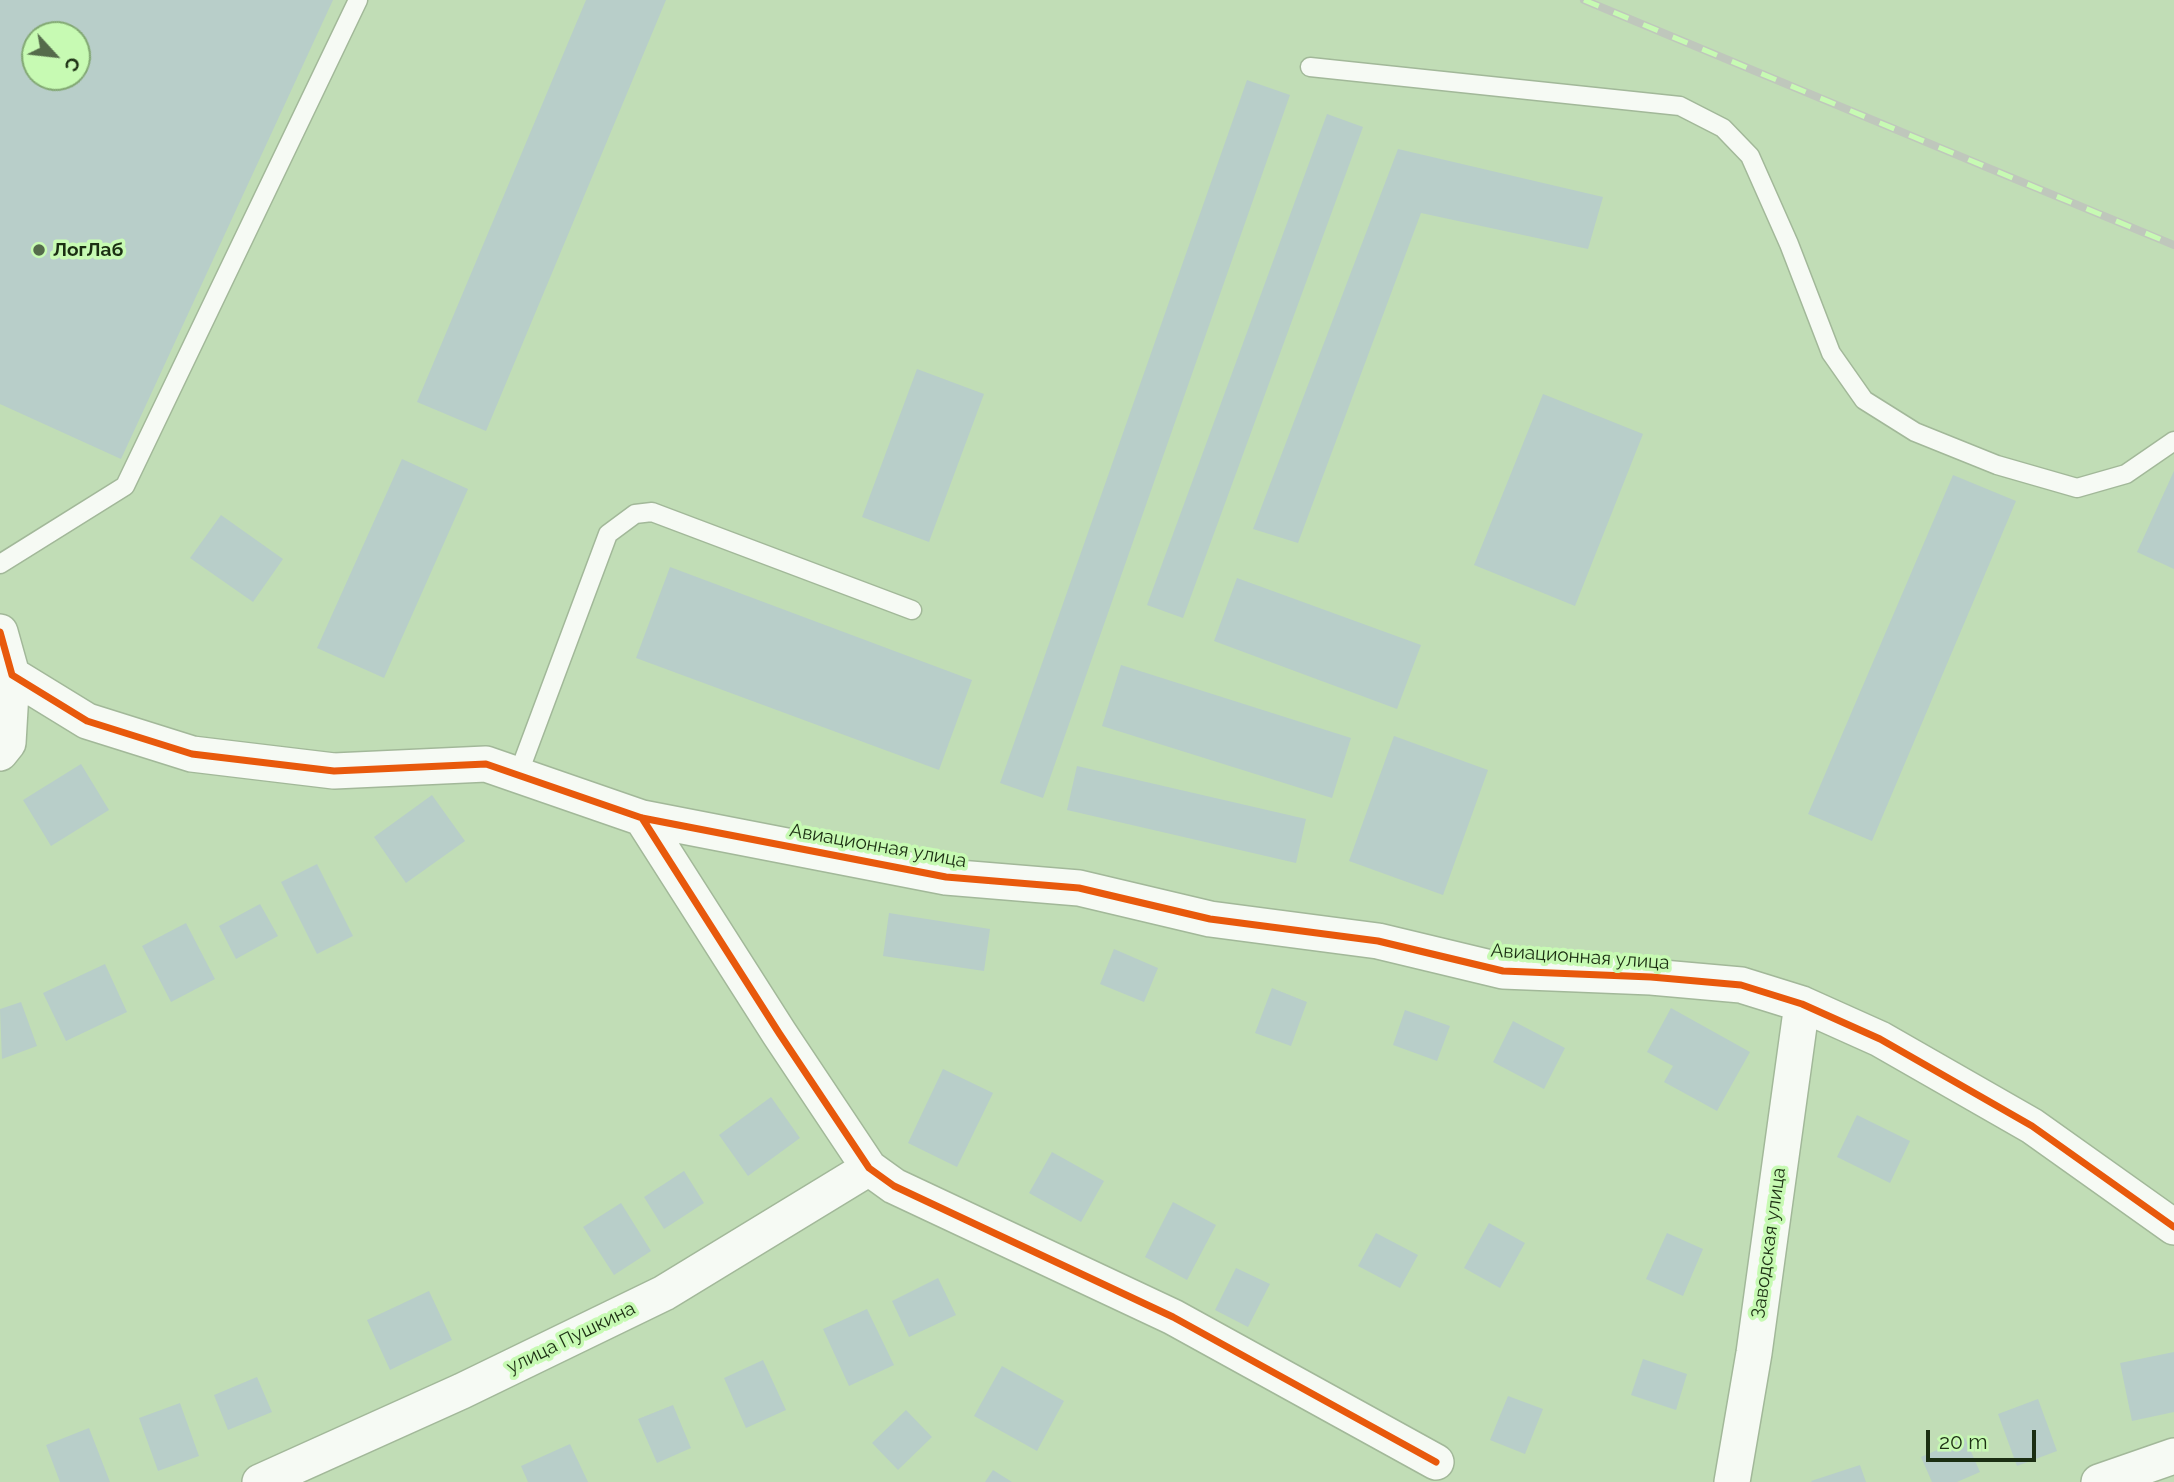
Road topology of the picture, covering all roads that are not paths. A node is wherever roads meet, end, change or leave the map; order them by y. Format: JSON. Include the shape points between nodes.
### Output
{"nodes":[{"id":1,"x":358,"y":0,"type":"edge"},
{"id":2,"x":1310,"y":67,"type":"dead end"},
{"id":3,"x":2174,"y":441,"type":"edge"},
{"id":4,"x":0,"y":564,"type":"edge"},
{"id":5,"x":912,"y":610,"type":"dead end"},
{"id":6,"x":0,"y":632,"type":"edge"},
{"id":7,"x":12,"y":675,"type":"junction"},
{"id":8,"x":0,"y":753,"type":"edge"},
{"id":9,"x":518,"y":775,"type":"junction"},
{"id":10,"x":642,"y":818,"type":"junction"},
{"id":11,"x":1802,"y":1004,"type":"junction"},
{"id":12,"x":869,"y":1168,"type":"junction"},
{"id":13,"x":2174,"y":1227,"type":"edge"},
{"id":14,"x":2174,"y":1456,"type":"edge"},
{"id":15,"x":1436,"y":1462,"type":"dead end"},
{"id":16,"x":260,"y":1482,"type":"edge"},
{"id":17,"x":1732,"y":1482,"type":"edge"},
{"id":18,"x":2099,"y":1482,"type":"edge"}],
"edges":[{"from":1,"to":4,"type":"lane","via":[[125,486]]},
{"from":2,"to":3,"type":"lane","via":[[1680,106],[1723,128],[1750,156],[1831,353],[1864,400],[1915,432],[2077,488],[2126,474]]},
{"from":5,"to":9,"type":"lane","via":[[652,512],[635,514],[608,534]]},
{"from":6,"to":7,"type":"street"},
{"from":7,"to":8,"type":"street","via":[[8,743]]},
{"from":7,"to":9,"type":"street","name":"Авиационная улица","via":[[87,721],[192,754],[334,771],[486,764]]},
{"from":9,"to":10,"type":"street","name":"Авиационная улица"},
{"from":10,"to":11,"type":"street","name":"Авиационная улица","via":[[946,877],[1079,888],[1210,919],[1378,941],[1503,971],[1741,985]]},
{"from":10,"to":12,"type":"street"},
{"from":11,"to":13,"type":"street","name":"Авиационная улица","via":[[1880,1039],[2032,1126]]},
{"from":11,"to":17,"type":"street","name":"Заводская улица"},
{"from":12,"to":15,"type":"street","via":[[894,1186],[1173,1317]]},
{"from":12,"to":16,"type":"street","name":"улица Пушкина","via":[[664,1293]]},
{"from":14,"to":18,"type":"street"}]}
